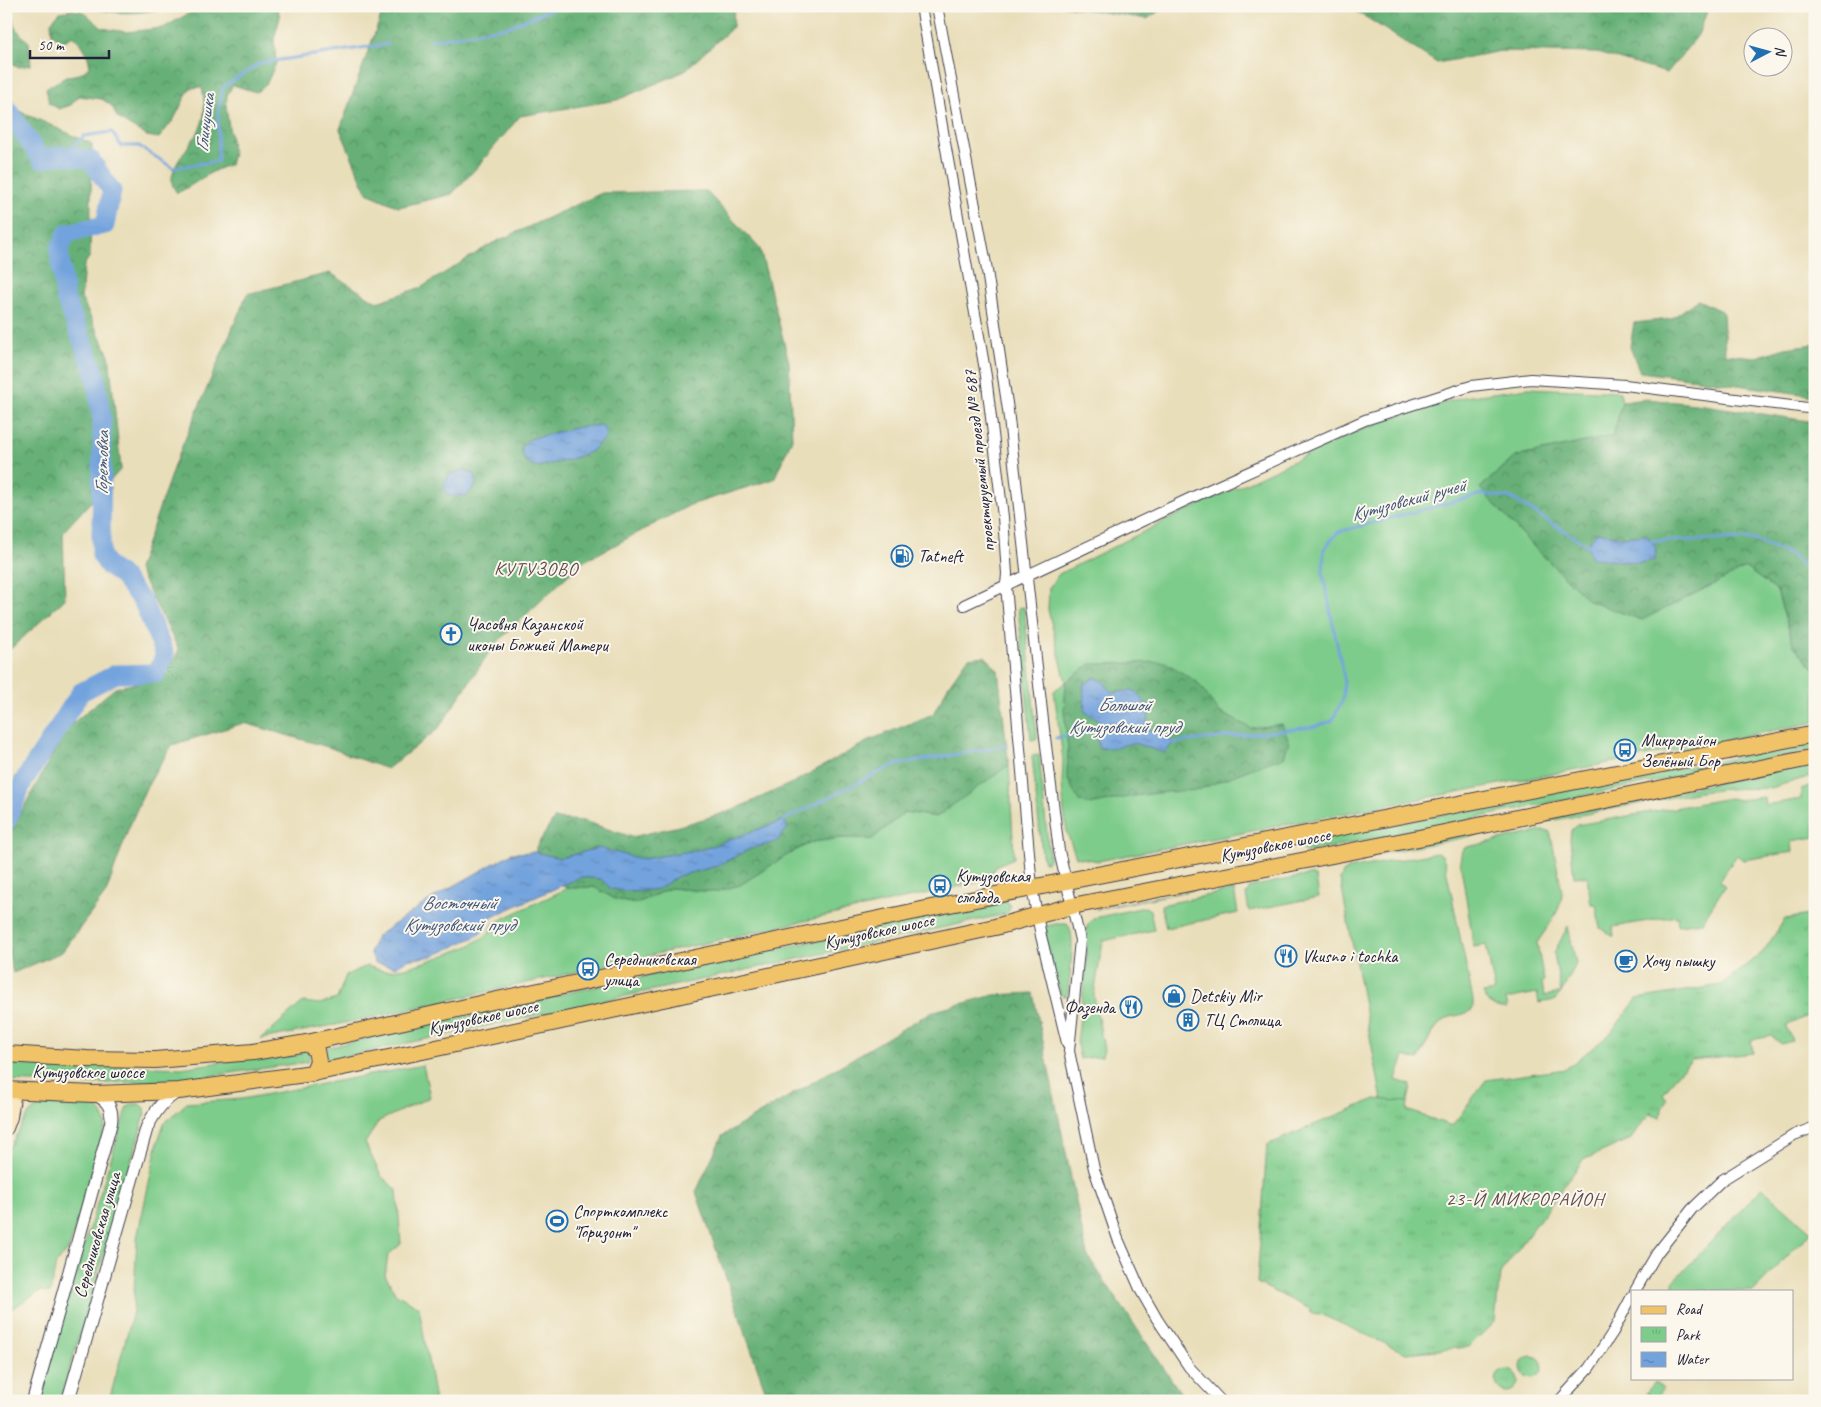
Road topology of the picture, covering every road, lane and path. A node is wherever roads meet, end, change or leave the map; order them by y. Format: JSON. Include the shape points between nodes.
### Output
{"nodes":[{"id":1,"x":921,"y":6,"type":"edge"},
{"id":2,"x":937,"y":6,"type":"edge"},
{"id":3,"x":1815,"y":410,"type":"edge"},
{"id":4,"x":1027,"y":575,"type":"junction"},
{"id":5,"x":1006,"y":585,"type":"junction"},
{"id":6,"x":964,"y":605,"type":"dead end"},
{"id":7,"x":1815,"y":734,"type":"edge"},
{"id":8,"x":1815,"y":757,"type":"edge"},
{"id":9,"x":1066,"y":881,"type":"junction"},
{"id":10,"x":1032,"y":888,"type":"junction"},
{"id":11,"x":1072,"y":906,"type":"junction"},
{"id":12,"x":1037,"y":915,"type":"junction"},
{"id":13,"x":307,"y":1043,"type":"junction"},
{"id":14,"x":1069,"y":1051,"type":"junction"},
{"id":15,"x":6,"y":1054,"type":"edge"},
{"id":16,"x":313,"y":1072,"type":"junction"},
{"id":17,"x":10,"y":1091,"type":"edge"},
{"id":18,"x":179,"y":1091,"type":"junction"},
{"id":19,"x":94,"y":1094,"type":"junction"},
{"id":20,"x":1815,"y":1127,"type":"edge"},
{"id":21,"x":6,"y":1128,"type":"edge"},
{"id":22,"x":1636,"y":1290,"type":"edge"},
{"id":23,"x":1631,"y":1298,"type":"edge"},
{"id":24,"x":34,"y":1401,"type":"edge"},
{"id":25,"x":68,"y":1401,"type":"edge"},
{"id":26,"x":1221,"y":1401,"type":"edge"},
{"id":27,"x":1560,"y":1401,"type":"edge"}],
"edges":[{"from":1,"to":5,"type":"street","name":"проектируемый проезд № 687","via":[[986,376],[1003,518]]},
{"from":2,"to":4,"type":"street","name":"проектируемый проезд № 687","via":[[987,274],[1008,410]]},
{"from":3,"to":4,"type":"street","via":[[1625,384],[1531,379],[1471,386],[1365,420]]},
{"from":4,"to":5,"type":"street"},
{"from":4,"to":9,"type":"street","name":"проектируемый проезд № 687","via":[[1059,851]]},
{"from":5,"to":6,"type":"street"},
{"from":5,"to":10,"type":"street","name":"проектируемый проезд № 687"},
{"from":7,"to":9,"type":"main road","name":"Кутузовское шоссе"},
{"from":8,"to":11,"type":"main road","name":"Кутузовское шоссе"},
{"from":9,"to":10,"type":"main road","name":"Кутузовское шоссе"},
{"from":9,"to":11,"type":"street","name":"проектируемый проезд № 687"},
{"from":10,"to":12,"type":"street","name":"проектируемый проезд № 687"},
{"from":10,"to":13,"type":"main road","name":"Кутузовское шоссе"},
{"from":11,"to":12,"type":"main road","name":"Кутузовское шоссе"},
{"from":11,"to":14,"type":"street","name":"проектируемый проезд № 687","via":[[1080,940]]},
{"from":12,"to":14,"type":"street","name":"проектируемый проезд № 687"},
{"from":12,"to":16,"type":"main road","name":"Кутузовское шоссе","via":[[408,1054]]},
{"from":13,"to":15,"type":"main road","name":"Кутузовское шоссе","via":[[253,1052],[155,1060]]},
{"from":13,"to":16,"type":"main road","via":[[316,1050],[318,1061]]},
{"from":14,"to":26,"type":"street","name":"проектируемый проезд № 687","via":[[1094,1169],[1121,1246],[1157,1319],[1189,1367]]},
{"from":16,"to":18,"type":"main road","name":"Кутузовское шоссе"},
{"from":17,"to":19,"type":"main road","name":"Кутузовское шоссе"},
{"from":17,"to":21,"type":"main road","via":[[10,1117]]},
{"from":18,"to":19,"type":"main road","name":"Кутузовское шоссе"},
{"from":18,"to":25,"type":"street","name":"Середниковская улица","via":[[156,1110],[147,1126]]},
{"from":19,"to":24,"type":"street","name":"Середниковская улица","via":[[104,1098],[110,1106],[112,1123]]},
{"from":20,"to":22,"type":"street","via":[[1787,1139],[1722,1180],[1692,1209],[1657,1253]]},
{"from":23,"to":27,"type":"street","via":[[1589,1368]]}]}
